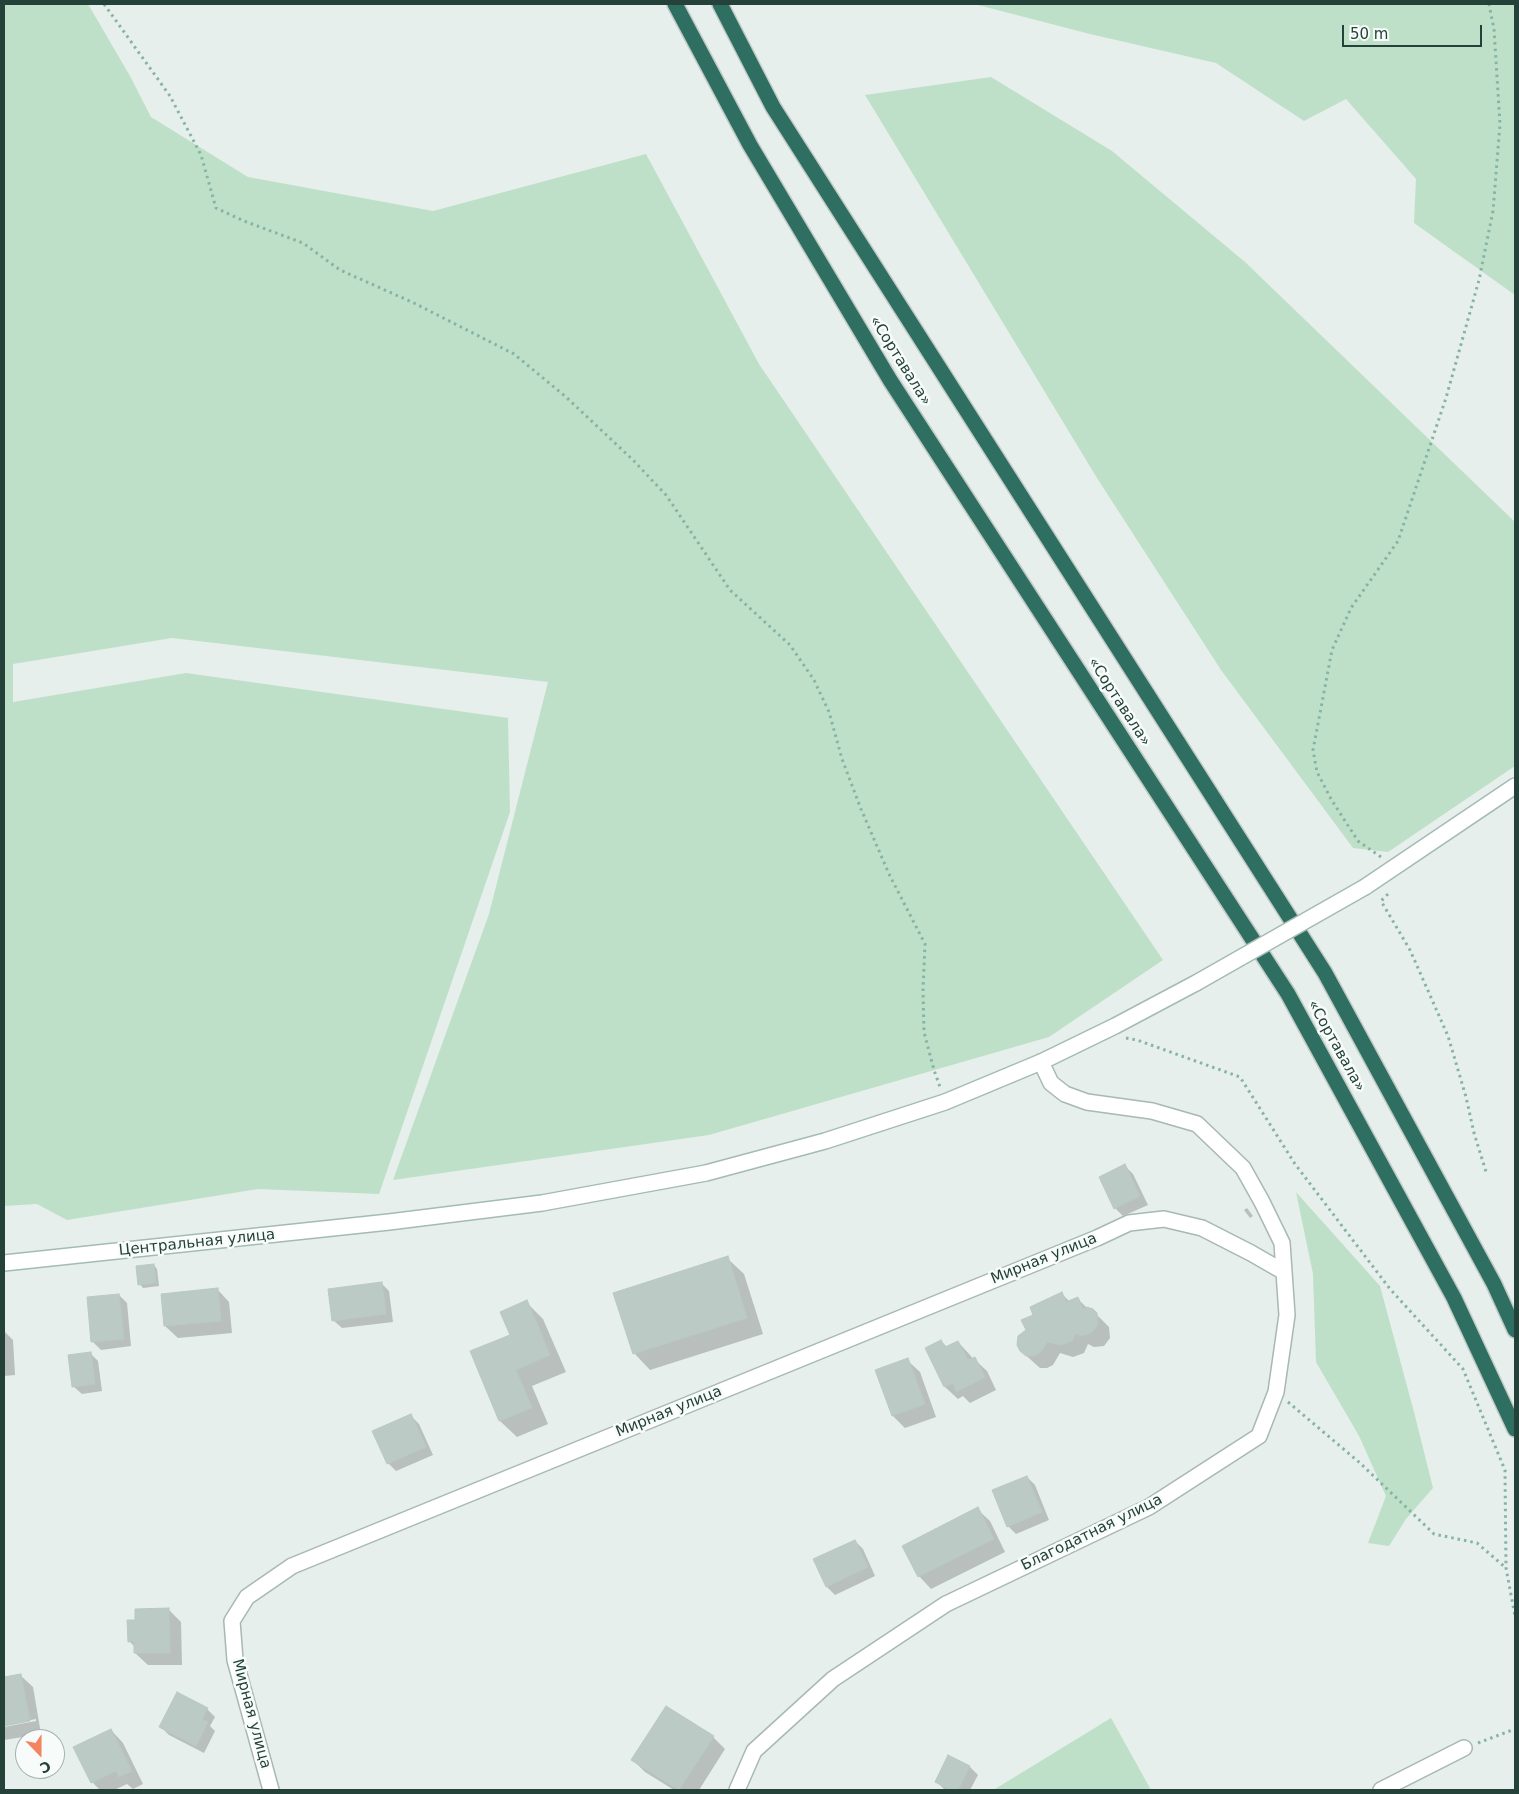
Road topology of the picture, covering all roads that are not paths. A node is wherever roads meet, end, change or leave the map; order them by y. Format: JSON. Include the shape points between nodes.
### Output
{"nodes":[{"id":1,"x":675,"y":4,"type":"edge"},
{"id":2,"x":720,"y":4,"type":"edge"},
{"id":3,"x":1515,"y":786,"type":"edge"},
{"id":4,"x":1041,"y":1062,"type":"junction"},
{"id":5,"x":4,"y":1263,"type":"edge"},
{"id":6,"x":1284,"y":1272,"type":"junction"},
{"id":7,"x":1515,"y":1330,"type":"edge"},
{"id":8,"x":1515,"y":1429,"type":"edge"},
{"id":9,"x":1464,"y":1748,"type":"road end"},
{"id":10,"x":271,"y":1790,"type":"edge"},
{"id":11,"x":737,"y":1790,"type":"edge"},
{"id":12,"x":1380,"y":1790,"type":"edge"}],
"edges":[{"from":1,"to":8,"type":"highway","name":"«Сортавала»","via":[[750,145],[890,380],[1288,994],[1454,1298]]},
{"from":2,"to":7,"type":"highway","name":"«Сортавала»","via":[[773,107],[1325,973],[1490,1275]]},
{"from":3,"to":4,"type":"street","name":"Центральная улица","bridge":true,"via":[[1364,887],[1196,983]]},
{"from":4,"to":5,"type":"street","name":"Центральная улица","via":[[946,1102],[825,1141],[706,1174],[542,1203]]},
{"from":4,"to":6,"type":"street","name":"Благодатная улица","via":[[1051,1083],[1065,1094],[1087,1102],[1152,1111],[1197,1124],[1243,1168],[1282,1243]]},
{"from":6,"to":10,"type":"street","name":"Мирная улица","via":[[1202,1228],[1164,1219],[1129,1223],[292,1566],[247,1596],[232,1621],[235,1660]]},
{"from":6,"to":11,"type":"street","name":"Благодатная улица","via":[[1287,1315],[1276,1392],[1259,1436],[1149,1507],[946,1604],[833,1679],[754,1751]]},
{"from":9,"to":12,"type":"street"}]}
